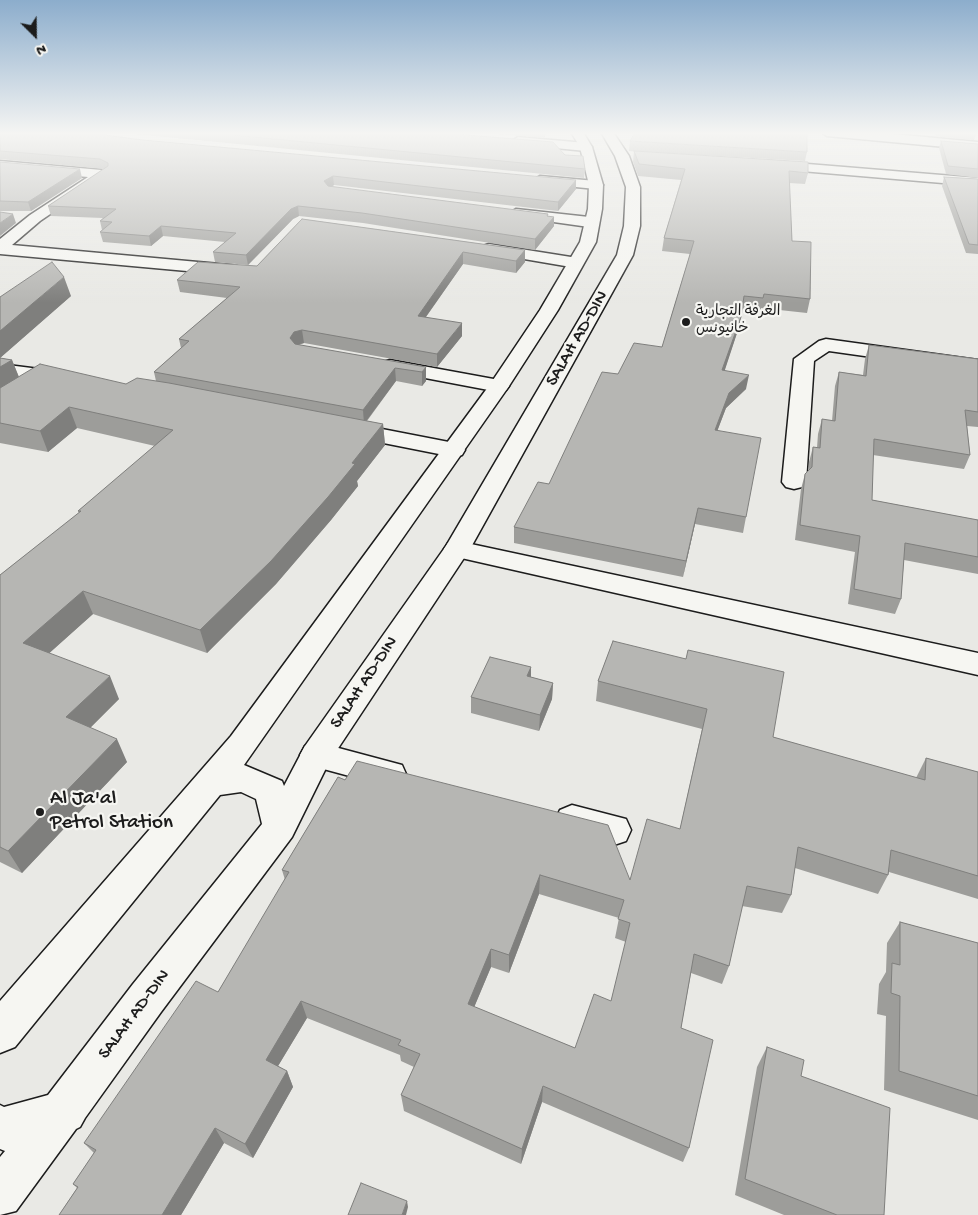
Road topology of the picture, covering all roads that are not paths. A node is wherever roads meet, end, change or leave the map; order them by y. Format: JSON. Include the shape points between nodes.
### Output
{"nodes":[{"id":1,"x":80,"y":189,"type":"edge"},
{"id":2,"x":596,"y":189,"type":"edge"},
{"id":3,"x":632,"y":189,"type":"edge"},
{"id":4,"x":501,"y":211,"type":"edge"},
{"id":5,"x":9,"y":217,"type":"edge"},
{"id":6,"x":35,"y":218,"type":"junction"},
{"id":7,"x":589,"y":222,"type":"dead end"},
{"id":8,"x":477,"y":247,"type":"edge"},
{"id":9,"x":0,"y":248,"type":"edge"},
{"id":10,"x":571,"y":262,"type":"dead end"},
{"id":11,"x":243,"y":271,"type":"edge"},
{"id":12,"x":372,"y":363,"type":"edge"},
{"id":13,"x":978,"y":366,"type":"edge"},
{"id":14,"x":0,"y":370,"type":"edge"},
{"id":15,"x":46,"y":376,"type":"junction"},
{"id":16,"x":83,"y":382,"type":"edge"},
{"id":17,"x":499,"y":386,"type":"junction"},
{"id":18,"x":15,"y":394,"type":"edge"},
{"id":19,"x":329,"y":426,"type":"edge"},
{"id":20,"x":454,"y":450,"type":"junction"},
{"id":21,"x":794,"y":482,"type":"dead end"},
{"id":22,"x":457,"y":549,"type":"junction"},
{"id":23,"x":978,"y":664,"type":"edge"},
{"id":24,"x":316,"y":755,"type":"junction"},
{"id":25,"x":212,"y":782,"type":"junction"},
{"id":26,"x":422,"y":782,"type":"edge"},
{"id":27,"x":547,"y":813,"type":"edge"},
{"id":28,"x":280,"y":827,"type":"junction"},
{"id":29,"x":614,"y":830,"type":"dead end"},
{"id":30,"x":0,"y":1032,"type":"edge"},
{"id":31,"x":64,"y":1112,"type":"junction"},
{"id":32,"x":0,"y":1127,"type":"edge"},
{"id":33,"x":0,"y":1195,"type":"edge"}],
"edges":[{"from":1,"to":6,"type":"main road"},
{"from":2,"to":17,"type":"main road","via":[[588,242],[549,310]]},
{"from":3,"to":22,"type":"main road","name":"SALAH AD-DIN","via":[[632,226],[625,255]]},
{"from":4,"to":7,"type":"main road"},
{"from":5,"to":6,"type":"main road"},
{"from":6,"to":9,"type":"main road"},
{"from":8,"to":10,"type":"main road"},
{"from":9,"to":11,"type":"main road"},
{"from":12,"to":17,"type":"main road"},
{"from":13,"to":21,"type":"main road","via":[[826,345],[804,359]]},
{"from":14,"to":15,"type":"main road"},
{"from":15,"to":16,"type":"main road"},
{"from":15,"to":18,"type":"main road"},
{"from":17,"to":20,"type":"main road"},
{"from":19,"to":20,"type":"main road"},
{"from":20,"to":25,"type":"main road"},
{"from":22,"to":23,"type":"main road"},
{"from":22,"to":24,"type":"main road","name":"SALAH AD-DIN"},
{"from":24,"to":26,"type":"main road"},
{"from":24,"to":28,"type":"main road","name":"SALAH AD-DIN"},
{"from":25,"to":28,"type":"main road","via":[[244,778],[270,791]]},
{"from":25,"to":30,"type":"main road"},
{"from":27,"to":29,"type":"main road"},
{"from":28,"to":31,"type":"main road","name":"SALAH AD-DIN","via":[[147,998]]},
{"from":31,"to":32,"type":"main road","via":[[4,1129]]},
{"from":31,"to":33,"type":"main road","name":"SALAH AD-DIN"}]}
